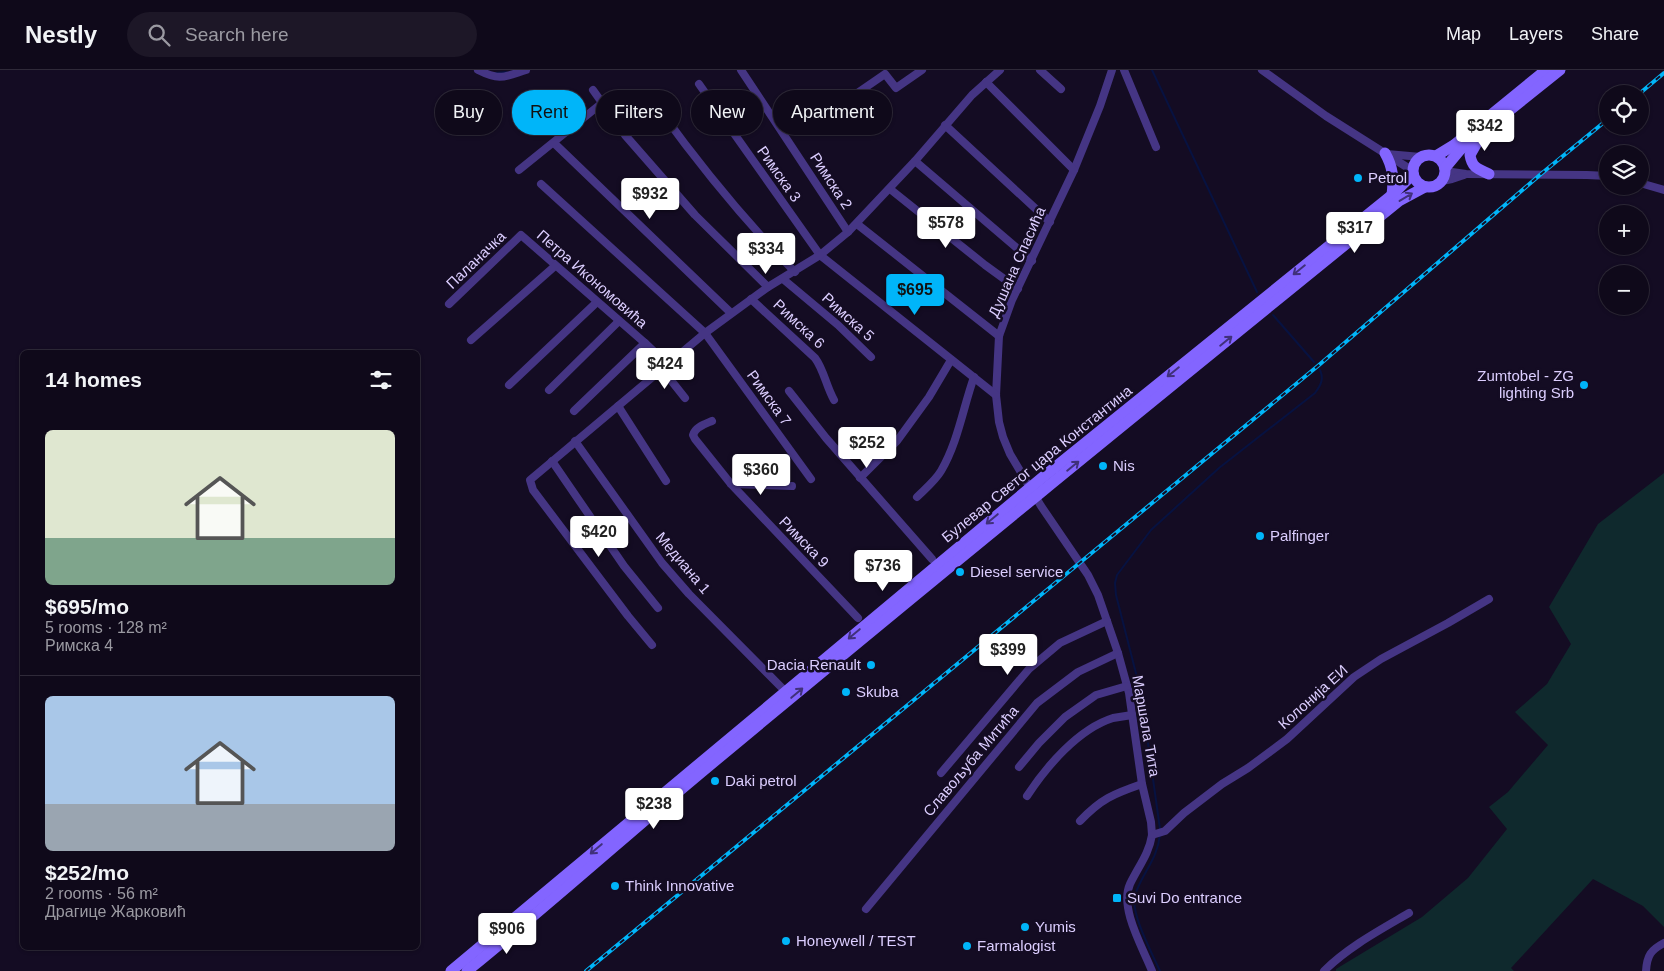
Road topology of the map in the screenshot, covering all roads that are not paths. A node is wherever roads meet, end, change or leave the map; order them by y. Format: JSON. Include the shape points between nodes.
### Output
{"nodes":[{"id":1,"x":478,"y":70,"type":"edge"},
{"id":2,"x":526,"y":70,"type":"edge"},
{"id":3,"x":741,"y":70,"type":"edge"},
{"id":4,"x":922,"y":70,"type":"edge"},
{"id":5,"x":1000,"y":70,"type":"edge"},
{"id":6,"x":1040,"y":70,"type":"edge"},
{"id":7,"x":1112,"y":70,"type":"edge"},
{"id":8,"x":1124,"y":70,"type":"edge"},
{"id":9,"x":1262,"y":70,"type":"edge"},
{"id":10,"x":1546,"y":70,"type":"edge"},
{"id":11,"x":1560,"y":70,"type":"edge"},
{"id":12,"x":986,"y":82,"type":"junction"},
{"id":13,"x":698,"y":84,"type":"dead end"},
{"id":14,"x":1061,"y":89,"type":"dead end"},
{"id":15,"x":593,"y":90,"type":"dead end"},
{"id":16,"x":862,"y":90,"type":"edge"},
{"id":17,"x":596,"y":95,"type":"edge"},
{"id":18,"x":596,"y":109,"type":"edge"},
{"id":19,"x":945,"y":125,"type":"junction"},
{"id":20,"x":1486,"y":129,"type":"junction"},
{"id":21,"x":625,"y":135,"type":"edge"},
{"id":22,"x":677,"y":135,"type":"edge"},
{"id":23,"x":554,"y":143,"type":"junction"},
{"id":24,"x":1156,"y":147,"type":"dead end"},
{"id":25,"x":1385,"y":153,"type":"junction"},
{"id":26,"x":1436,"y":156,"type":"junction"},
{"id":27,"x":1421,"y":157,"type":"junction"},
{"id":28,"x":915,"y":161,"type":"junction"},
{"id":29,"x":519,"y":170,"type":"dead end"},
{"id":30,"x":1074,"y":170,"type":"junction"},
{"id":31,"x":1413,"y":172,"type":"junction"},
{"id":32,"x":1444,"y":173,"type":"junction"},
{"id":33,"x":1489,"y":174,"type":"junction"},
{"id":34,"x":1599,"y":175,"type":"edge"},
{"id":35,"x":541,"y":184,"type":"dead end"},
{"id":36,"x":1649,"y":185,"type":"edge"},
{"id":37,"x":1425,"y":187,"type":"junction"},
{"id":38,"x":890,"y":189,"type":"junction"},
{"id":39,"x":1664,"y":190,"type":"edge"},
{"id":40,"x":1392,"y":195,"type":"junction"},
{"id":41,"x":1050,"y":222,"type":"junction"},
{"id":42,"x":857,"y":224,"type":"junction"},
{"id":43,"x":848,"y":232,"type":"junction"},
{"id":44,"x":521,"y":235,"type":"joint"},
{"id":45,"x":820,"y":255,"type":"junction"},
{"id":46,"x":1032,"y":261,"type":"junction"},
{"id":47,"x":555,"y":266,"type":"junction"},
{"id":48,"x":795,"y":272,"type":"junction"},
{"id":49,"x":783,"y":279,"type":"junction"},
{"id":50,"x":768,"y":287,"type":"junction"},
{"id":51,"x":1018,"y":289,"type":"junction"},
{"id":52,"x":751,"y":299,"type":"junction"},
{"id":53,"x":597,"y":302,"type":"junction"},
{"id":54,"x":449,"y":304,"type":"dead end"},
{"id":55,"x":731,"y":313,"type":"junction"},
{"id":56,"x":620,"y":321,"type":"junction"},
{"id":57,"x":705,"y":333,"type":"junction"},
{"id":58,"x":999,"y":336,"type":"junction"},
{"id":59,"x":472,"y":340,"type":"dead end"},
{"id":60,"x":645,"y":343,"type":"junction"},
{"id":61,"x":871,"y":357,"type":"dead end"},
{"id":62,"x":952,"y":360,"type":"junction"},
{"id":63,"x":665,"y":366,"type":"junction"},
{"id":64,"x":974,"y":377,"type":"junction"},
{"id":65,"x":509,"y":385,"type":"dead end"},
{"id":66,"x":549,"y":390,"type":"dead end"},
{"id":67,"x":789,"y":391,"type":"dead end"},
{"id":68,"x":996,"y":394,"type":"junction"},
{"id":69,"x":685,"y":398,"type":"dead end"},
{"id":70,"x":834,"y":400,"type":"dead end"},
{"id":71,"x":618,"y":406,"type":"junction"},
{"id":72,"x":574,"y":411,"type":"dead end"},
{"id":73,"x":712,"y":421,"type":"dead end"},
{"id":74,"x":575,"y":441,"type":"junction"},
{"id":75,"x":552,"y":461,"type":"junction"},
{"id":76,"x":860,"y":478,"type":"junction"},
{"id":77,"x":811,"y":479,"type":"dead end"},
{"id":78,"x":666,"y":481,"type":"dead end"},
{"id":79,"x":730,"y":484,"type":"junction"},
{"id":80,"x":792,"y":486,"type":"dead end"},
{"id":81,"x":1033,"y":492,"type":"junction"},
{"id":82,"x":917,"y":497,"type":"dead end"},
{"id":83,"x":932,"y":559,"type":"dead end"},
{"id":84,"x":1489,"y":599,"type":"dead end"},
{"id":85,"x":658,"y":608,"type":"dead end"},
{"id":86,"x":858,"y":618,"type":"dead end"},
{"id":87,"x":1107,"y":621,"type":"junction"},
{"id":88,"x":652,"y":645,"type":"dead end"},
{"id":89,"x":1118,"y":653,"type":"junction"},
{"id":90,"x":1127,"y":686,"type":"junction"},
{"id":91,"x":785,"y":691,"type":"junction"},
{"id":92,"x":1132,"y":715,"type":"junction"},
{"id":93,"x":1019,"y":767,"type":"dead end"},
{"id":94,"x":941,"y":773,"type":"dead end"},
{"id":95,"x":1142,"y":784,"type":"junction"},
{"id":96,"x":1026,"y":796,"type":"dead end"},
{"id":97,"x":1080,"y":821,"type":"dead end"},
{"id":98,"x":1154,"y":835,"type":"junction"},
{"id":99,"x":866,"y":909,"type":"dead end"},
{"id":100,"x":1409,"y":913,"type":"dead end"},
{"id":101,"x":1664,"y":942,"type":"edge"},
{"id":102,"x":451,"y":971,"type":"edge"},
{"id":103,"x":467,"y":971,"type":"edge"},
{"id":104,"x":1152,"y":971,"type":"edge"},
{"id":105,"x":1324,"y":971,"type":"edge"},
{"id":106,"x":1646,"y":971,"type":"edge"}],
"edges":[{"from":1,"to":2,"type":"street","via":[[501,78]]},
{"from":3,"to":43,"type":"street","name":"Римска 2"},
{"from":4,"to":16,"type":"street","via":[[896,88],[886,74]]},
{"from":5,"to":12,"type":"street"},
{"from":6,"to":14,"type":"street"},
{"from":7,"to":30,"type":"street","name":"Душана Спасића"},
{"from":8,"to":24,"type":"street"},
{"from":9,"to":25,"type":"street"},
{"from":10,"to":26,"type":"main road"},
{"from":11,"to":20,"type":"main road"},
{"from":12,"to":19,"type":"street"},
{"from":12,"to":30,"type":"street"},
{"from":13,"to":45,"type":"street","name":"Римска 3"},
{"from":15,"to":17,"type":"street"},
{"from":18,"to":23,"type":"street"},
{"from":19,"to":28,"type":"street"},
{"from":19,"to":41,"type":"street"},
{"from":20,"to":32,"type":"main road","via":[[1460,150]]},
{"from":20,"to":33,"type":"main road","via":[[1470,155],[1476,168]]},
{"from":21,"to":50,"type":"street","via":[[695,215]]},
{"from":22,"to":48,"type":"street","via":[[757,234]]},
{"from":23,"to":29,"type":"street"},
{"from":23,"to":55,"type":"street"},
{"from":25,"to":27,"type":"street"},
{"from":25,"to":31,"type":"street"},
{"from":25,"to":40,"type":"main road","via":[[1393,172]]},
{"from":26,"to":27,"type":"main road"},
{"from":26,"to":32,"type":"main road","via":[[1442,161]]},
{"from":27,"to":31,"type":"main road"},
{"from":28,"to":38,"type":"street"},
{"from":28,"to":46,"type":"street"},
{"from":30,"to":41,"type":"street","name":"Душана Спасића"},
{"from":31,"to":37,"type":"main road","via":[[1416,180]]},
{"from":31,"to":40,"type":"main road","name":"Булевар Светог цара Константина"},
{"from":32,"to":33,"type":"street","via":[[1452,179],[1466,174]]},
{"from":32,"to":37,"type":"main road","via":[[1436,186]]},
{"from":33,"to":34,"type":"street"},
{"from":35,"to":57,"type":"street","name":"Римска 7"},
{"from":36,"to":39,"type":"street"},
{"from":81,"to":37,"type":"main road","name":"Булевар Светог цара Константина","one_way":true,"via":[[1399,201]]},
{"from":38,"to":42,"type":"street"},
{"from":38,"to":51,"type":"street"},
{"from":40,"to":81,"type":"main road","name":"Булевар Светог цара Константина","one_way":true},
{"from":41,"to":46,"type":"street","name":"Душана Спасића"},
{"from":42,"to":43,"type":"street"},
{"from":42,"to":58,"type":"street"},
{"from":43,"to":45,"type":"street"},
{"from":44,"to":47,"type":"street","name":"Петра Икономовића"},
{"from":44,"to":54,"type":"street","name":"Паланачка"},
{"from":45,"to":48,"type":"street"},
{"from":45,"to":62,"type":"street","name":"Римска 3"},
{"from":46,"to":51,"type":"street","name":"Душана Спасића"},
{"from":47,"to":53,"type":"street","name":"Петра Икономовића"},
{"from":47,"to":59,"type":"street"},
{"from":48,"to":49,"type":"street"},
{"from":49,"to":50,"type":"street"},
{"from":49,"to":61,"type":"street","name":"Римска 5"},
{"from":50,"to":52,"type":"street"},
{"from":51,"to":58,"type":"street","name":"Душана Спасића"},
{"from":52,"to":55,"type":"street"},
{"from":52,"to":70,"type":"street","name":"Римска 6","via":[[819,362]]},
{"from":53,"to":56,"type":"street","name":"Петра Икономовића"},
{"from":53,"to":65,"type":"street"},
{"from":55,"to":57,"type":"street"},
{"from":56,"to":60,"type":"street","name":"Петра Икономовића"},
{"from":56,"to":66,"type":"street"},
{"from":57,"to":63,"type":"street"},
{"from":57,"to":77,"type":"street","name":"Римска 7"},
{"from":58,"to":68,"type":"street","name":"Душана Спасића"},
{"from":60,"to":63,"type":"street","name":"Петра Икономовића"},
{"from":60,"to":72,"type":"street"},
{"from":62,"to":64,"type":"street","name":"Римска 3"},
{"from":62,"to":76,"type":"street","via":[[897,441]]},
{"from":63,"to":69,"type":"street","name":"Петра Икономовића"},
{"from":63,"to":71,"type":"street"},
{"from":64,"to":68,"type":"street","name":"Римска 3"},
{"from":64,"to":82,"type":"street","via":[[951,452],[940,473]]},
{"from":67,"to":76,"type":"street"},
{"from":68,"to":81,"type":"street","name":"Душана Спасића","via":[[1003,437]]},
{"from":71,"to":74,"type":"street"},
{"from":71,"to":78,"type":"street"},
{"from":73,"to":79,"type":"street","name":"Римска 9","via":[[696,429],[693,435]]},
{"from":74,"to":75,"type":"street"},
{"from":74,"to":91,"type":"street","name":"Медиана 1","via":[[662,563]]},
{"from":75,"to":85,"type":"street","via":[[624,566]]},
{"from":75,"to":88,"type":"street","via":[[530,480],[533,490]]},
{"from":76,"to":83,"type":"street"},
{"from":79,"to":80,"type":"street"},
{"from":79,"to":86,"type":"street","name":"Римска 9"},
{"from":81,"to":87,"type":"street","name":"Маршала Тита","via":[[1094,586]]},
{"from":81,"to":91,"type":"main road","name":"Булевар Светог цара Константина","one_way":true},
{"from":103,"to":81,"type":"main road","name":"Булевар Светог цара Константина","one_way":true},
{"from":84,"to":98,"type":"street","name":"Колонија ЕИ","via":[[1354,678],[1288,739],[1222,784],[1165,831]]},
{"from":87,"to":89,"type":"street","name":"Маршала Тита"},
{"from":87,"to":94,"type":"street","via":[[1060,643],[1034,664]]},
{"from":89,"to":90,"type":"street","name":"Маршала Тита"},
{"from":89,"to":99,"type":"street","name":"Славољуба Митића","via":[[1078,672],[1037,703]]},
{"from":90,"to":92,"type":"street","name":"Маршала Тита"},
{"from":90,"to":93,"type":"street","via":[[1096,695],[1065,716]]},
{"from":91,"to":102,"type":"main road","name":"Булевар Светог цара Константина","one_way":true},
{"from":92,"to":95,"type":"street","name":"Маршала Тита"},
{"from":92,"to":96,"type":"street","via":[[1113,718],[1095,726],[1073,742]]},
{"from":95,"to":97,"type":"street","via":[[1120,791],[1095,805]]},
{"from":95,"to":98,"type":"street","name":"Маршала Тита"},
{"from":98,"to":104,"type":"street","name":"Маршала Тита","via":[[1126,899],[1128,912]]},
{"from":100,"to":105,"type":"street"},
{"from":101,"to":106,"type":"street","via":[[1652,949]]}]}
